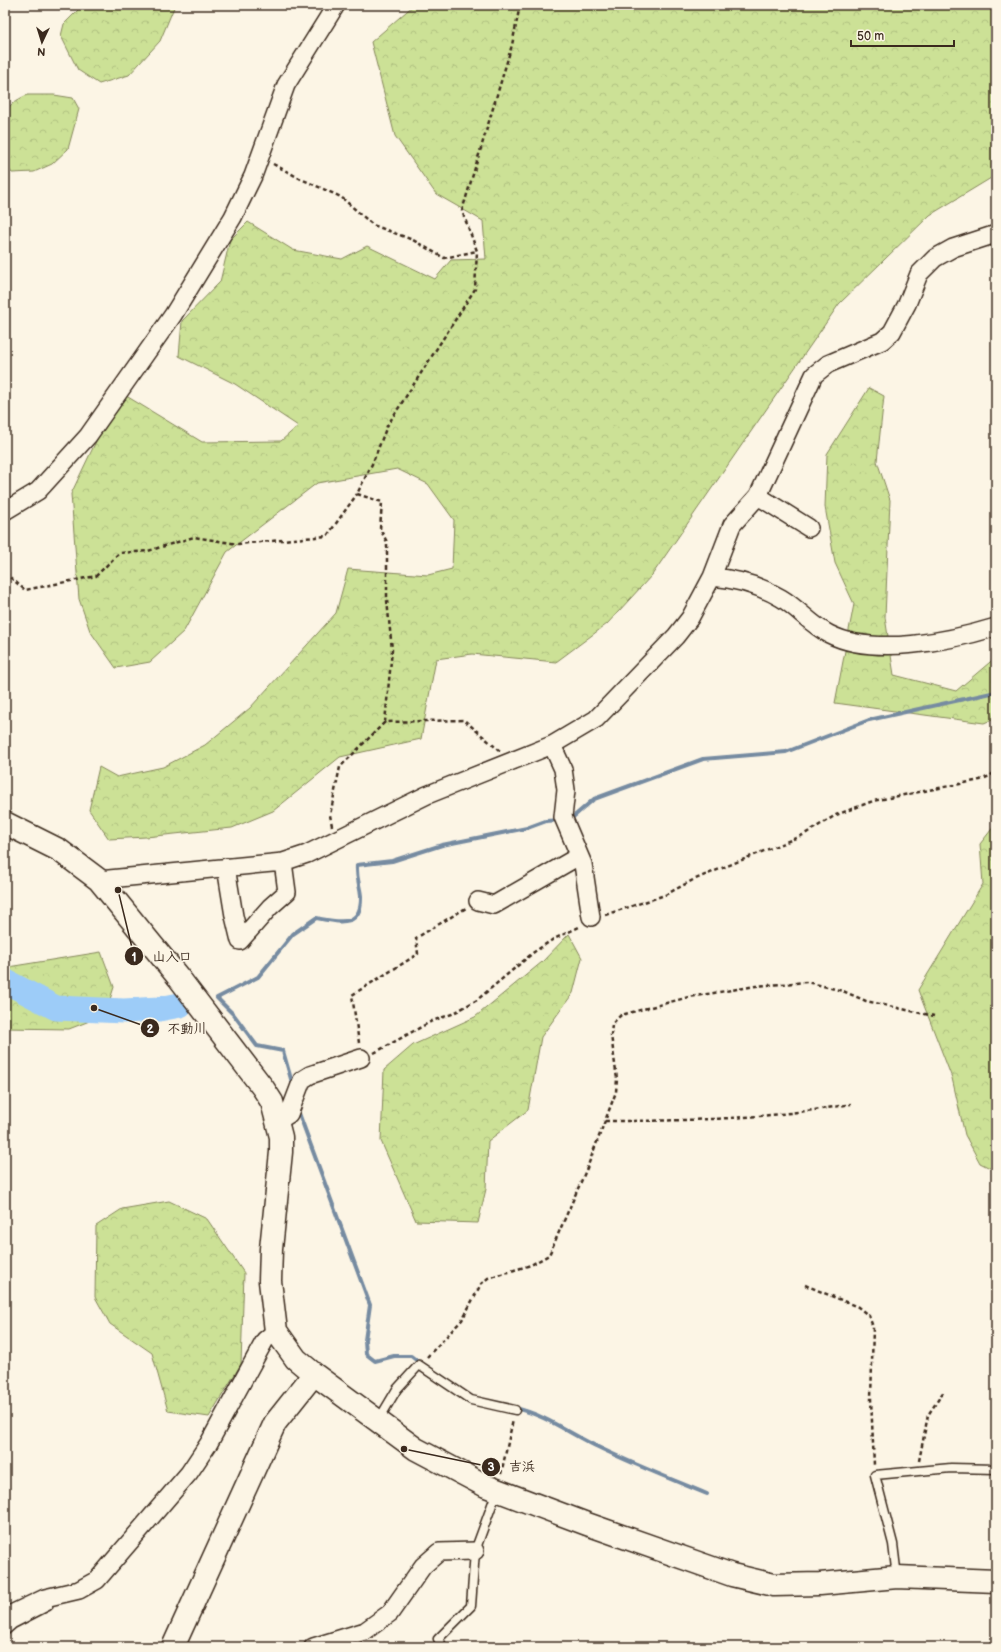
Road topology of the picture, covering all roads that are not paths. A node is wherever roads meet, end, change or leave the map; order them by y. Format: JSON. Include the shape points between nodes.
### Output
{"nodes":[{"id":1,"x":336,"y":5,"type":"edge"},
{"id":2,"x":996,"y":234,"type":"edge"},
{"id":3,"x":758,"y":496,"type":"junction"},
{"id":4,"x":5,"y":511,"type":"edge"},
{"id":5,"x":809,"y":528,"type":"dead end"},
{"id":6,"x":712,"y":578,"type":"junction"},
{"id":7,"x":996,"y":628,"type":"edge"},
{"id":8,"x":552,"y":745,"type":"junction"},
{"id":9,"x":5,"y":823,"type":"edge"},
{"id":10,"x":579,"y":856,"type":"junction"},
{"id":11,"x":283,"y":862,"type":"junction"},
{"id":12,"x":226,"y":867,"type":"junction"},
{"id":13,"x":98,"y":880,"type":"junction"},
{"id":14,"x":478,"y":901,"type":"road end"},
{"id":15,"x":591,"y":917,"type":"road end"},
{"id":16,"x":361,"y":1058,"type":"road end"},
{"id":17,"x":278,"y":1121,"type":"junction"},
{"id":18,"x":276,"y":1331,"type":"junction"},
{"id":19,"x":314,"y":1374,"type":"junction"},
{"id":20,"x":515,"y":1410,"type":"road end"},
{"id":21,"x":378,"y":1422,"type":"junction"},
{"id":22,"x":996,"y":1468,"type":"edge"},
{"id":23,"x":497,"y":1490,"type":"junction"},
{"id":24,"x":475,"y":1551,"type":"junction"},
{"id":25,"x":897,"y":1577,"type":"junction"},
{"id":26,"x":996,"y":1580,"type":"edge"},
{"id":27,"x":79,"y":1590,"type":"junction"},
{"id":28,"x":5,"y":1617,"type":"edge"},
{"id":29,"x":5,"y":1631,"type":"edge"},
{"id":30,"x":173,"y":1647,"type":"edge"},
{"id":31,"x":313,"y":1647,"type":"edge"},
{"id":32,"x":443,"y":1647,"type":"edge"}],
"edges":[{"from":1,"to":4,"type":"street","via":[[286,85],[253,176],[233,217],[173,315],[88,436],[38,491]]},
{"from":2,"to":3,"type":"street","via":[[953,248],[936,258],[918,274],[907,304],[892,332],[882,341],[828,364],[814,375]]},
{"from":3,"to":5,"type":"street"},
{"from":3,"to":6,"type":"street","via":[[732,525]]},
{"from":6,"to":7,"type":"street","via":[[747,582],[781,598],[814,625],[831,635],[862,644],[884,646],[919,643],[952,639]]},
{"from":6,"to":8,"type":"street","via":[[690,618],[676,636],[596,719]]},
{"from":8,"to":10,"type":"street","via":[[566,779],[563,817]]},
{"from":8,"to":11,"type":"street","via":[[427,795],[307,854]]},
{"from":9,"to":13,"type":"street","via":[[59,850]]},
{"from":10,"to":14,"type":"street","via":[[494,905]]},
{"from":10,"to":15,"type":"street","via":[[583,864]]},
{"from":11,"to":12,"type":"street"},
{"from":11,"to":12,"type":"street","via":[[287,892],[240,941]]},
{"from":12,"to":13,"type":"street"},
{"from":13,"to":17,"type":"street","via":[[179,978],[263,1088],[272,1102]]},
{"from":16,"to":17,"type":"street","via":[[302,1080],[289,1114]]},
{"from":17,"to":18,"type":"street","via":[[281,1152],[270,1280]]},
{"from":18,"to":19,"type":"street","via":[[296,1359]]},
{"from":18,"to":27,"type":"street","via":[[266,1340],[209,1443],[189,1473],[97,1580]]},
{"from":19,"to":21,"type":"street"},
{"from":19,"to":30,"type":"street","via":[[275,1423]]},
{"from":20,"to":21,"type":"lane","via":[[471,1400],[419,1365],[397,1389]]},
{"from":21,"to":23,"type":"street","via":[[416,1449]]},
{"from":22,"to":25,"type":"lane","via":[[951,1468],[875,1475],[893,1544]]},
{"from":23,"to":24,"type":"lane"},
{"from":23,"to":25,"type":"street","via":[[732,1575],[774,1585]]},
{"from":24,"to":31,"type":"street","via":[[439,1552],[423,1566],[390,1613],[365,1630]]},
{"from":24,"to":32,"type":"lane","via":[[471,1606],[438,1639]]},
{"from":25,"to":26,"type":"street"},
{"from":27,"to":28,"type":"street","via":[[45,1598]]},
{"from":27,"to":29,"type":"lane","via":[[13,1624]]}]}
